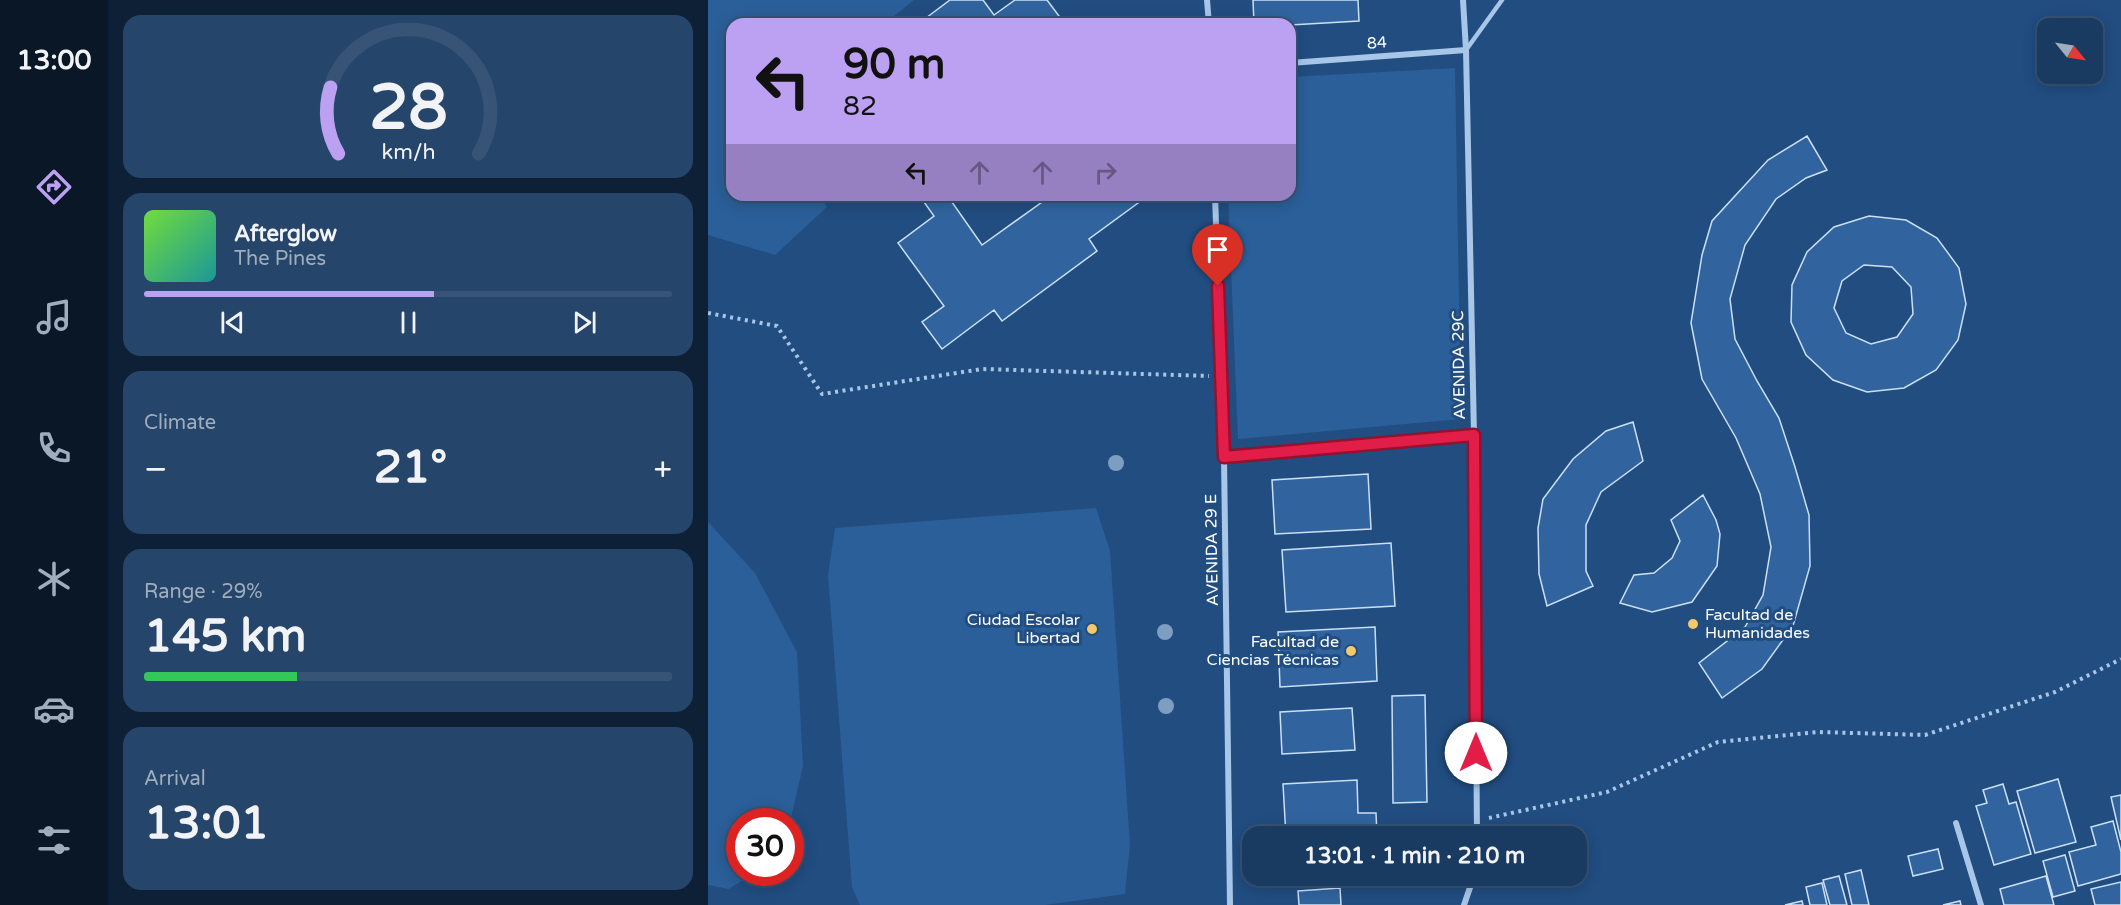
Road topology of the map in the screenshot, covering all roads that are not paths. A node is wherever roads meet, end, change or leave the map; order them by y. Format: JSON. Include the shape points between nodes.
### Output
{"nodes":[{"id":1,"x":1207,"y":0,"type":"edge"},
{"id":2,"x":1462,"y":0,"type":"edge"},
{"id":3,"x":1502,"y":0,"type":"edge"},
{"id":4,"x":1208,"y":18,"type":"edge"},
{"id":5,"x":1466,"y":50,"type":"junction"},
{"id":6,"x":1296,"y":63,"type":"edge"},
{"id":7,"x":1215,"y":201,"type":"edge"},
{"id":8,"x":1474,"y":435,"type":"junction"},
{"id":9,"x":1224,"y":457,"type":"junction"},
{"id":10,"x":1956,"y":823,"type":"dead end"},
{"id":11,"x":1477,"y":826,"type":"edge"},
{"id":12,"x":1471,"y":886,"type":"edge"},
{"id":13,"x":1230,"y":905,"type":"edge"},
{"id":14,"x":1464,"y":905,"type":"edge"},
{"id":15,"x":1981,"y":905,"type":"edge"}],
"edges":[{"from":1,"to":4,"type":"street"},
{"from":2,"to":5,"type":"street","name":"AVENIDA 29C"},
{"from":3,"to":5,"type":"lane"},
{"from":5,"to":6,"type":"street","name":"84"},
{"from":5,"to":8,"type":"street","name":"AVENIDA 29C"},
{"from":7,"to":9,"type":"street","name":"AVENIDA 29 E"},
{"from":8,"to":9,"type":"street"},
{"from":8,"to":11,"type":"street","name":"AVENIDA 29C"},
{"from":9,"to":13,"type":"street","name":"AVENIDA 29 E"},
{"from":10,"to":15,"type":"street"},
{"from":12,"to":14,"type":"street"}]}
